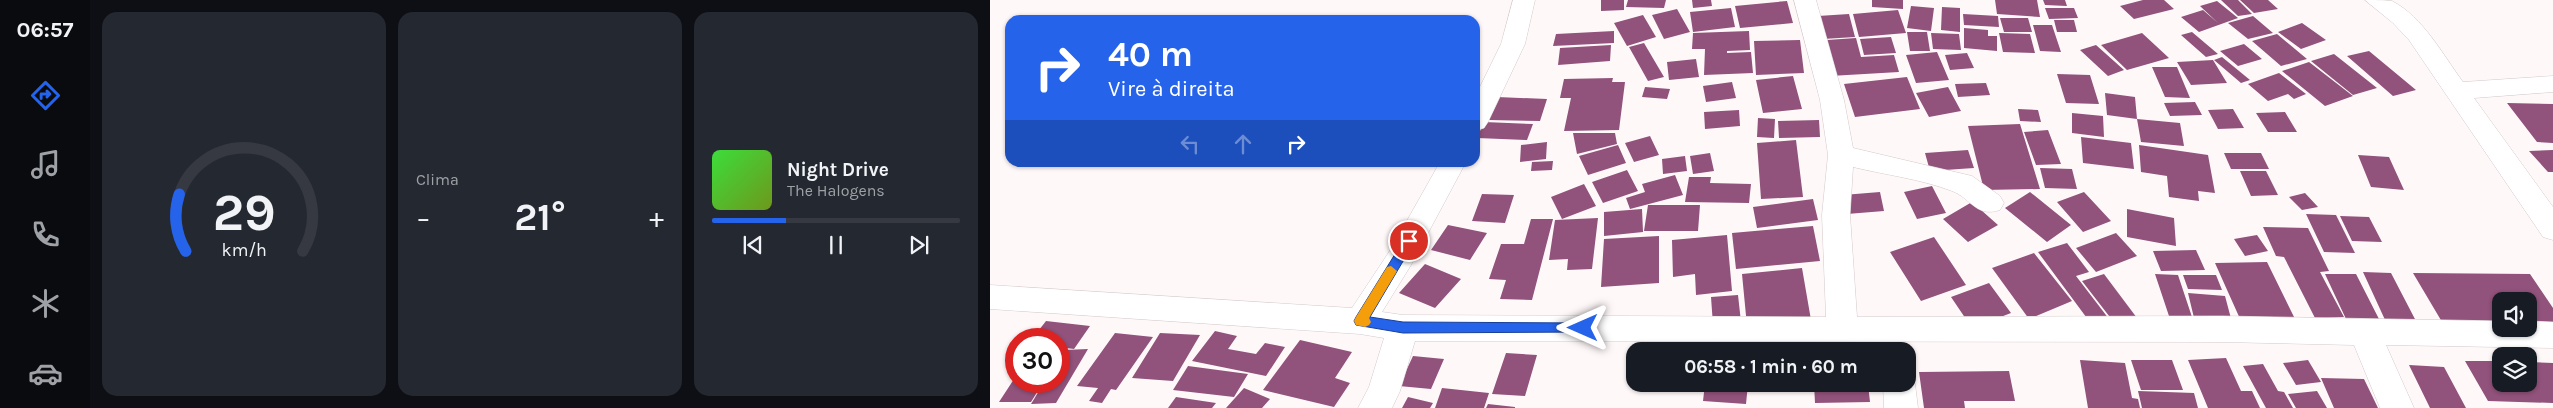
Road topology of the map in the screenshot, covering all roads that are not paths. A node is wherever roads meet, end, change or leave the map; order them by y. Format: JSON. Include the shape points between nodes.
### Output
{"nodes":[{"id":1,"x":1524,"y":0,"type":"edge"},
{"id":2,"x":1805,"y":0,"type":"edge"},
{"id":3,"x":2376,"y":0,"type":"edge"},
{"id":4,"x":2553,"y":84,"type":"edge"},
{"id":5,"x":2456,"y":91,"type":"junction"},
{"id":6,"x":1480,"y":112,"type":"edge"},
{"id":7,"x":1841,"y":154,"type":"junction"},
{"id":8,"x":1450,"y":167,"type":"edge"},
{"id":9,"x":1990,"y":203,"type":"dead end"},
{"id":10,"x":2553,"y":229,"type":"edge"},
{"id":11,"x":990,"y":297,"type":"edge"},
{"id":12,"x":1360,"y":321,"type":"junction"},
{"id":13,"x":1403,"y":328,"type":"junction"},
{"id":14,"x":1842,"y":329,"type":"junction"},
{"id":15,"x":2364,"y":331,"type":"junction"},
{"id":16,"x":2553,"y":335,"type":"edge"},
{"id":17,"x":1897,"y":341,"type":"edge"},
{"id":18,"x":1900,"y":392,"type":"edge"},
{"id":19,"x":1375,"y":408,"type":"edge"},
{"id":20,"x":1901,"y":408,"type":"edge"},
{"id":21,"x":2397,"y":408,"type":"edge"}],
"edges":[{"from":1,"to":6,"type":"street","via":[[1513,44]]},
{"from":2,"to":7,"type":"street","via":[[1832,100]]},
{"from":3,"to":5,"type":"street","via":[[2401,18],[2417,35]]},
{"from":4,"to":5,"type":"street"},
{"from":5,"to":10,"type":"street"},
{"from":7,"to":9,"type":"street","via":[[1962,182]]},
{"from":7,"to":14,"type":"street","via":[[1836,216]]},
{"from":8,"to":12,"type":"street","via":[[1401,257]]},
{"from":11,"to":12,"type":"street"},
{"from":12,"to":13,"type":"street"},
{"from":13,"to":14,"type":"street"},
{"from":13,"to":19,"type":"street","via":[[1384,391]]},
{"from":14,"to":17,"type":"street"},
{"from":15,"to":16,"type":"street"},
{"from":15,"to":17,"type":"street","via":[[2222,329]]},
{"from":15,"to":21,"type":"street"},
{"from":18,"to":20,"type":"street"}]}
